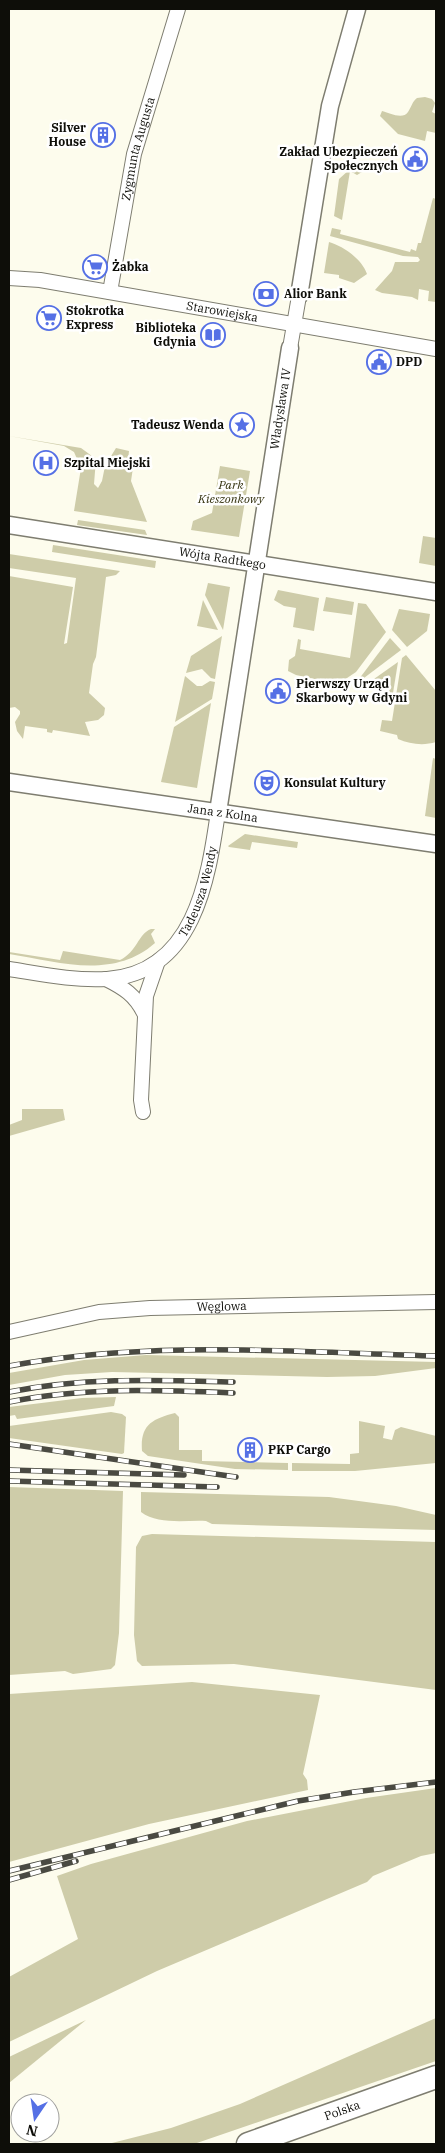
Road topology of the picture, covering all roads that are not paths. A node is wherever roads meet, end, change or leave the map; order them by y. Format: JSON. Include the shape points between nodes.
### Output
{"nodes":[{"id":1,"x":178,"y":9,"type":"edge"},
{"id":2,"x":357,"y":9,"type":"edge"},
{"id":3,"x":9,"y":278,"type":"edge"},
{"id":4,"x":110,"y":292,"type":"junction"},
{"id":5,"x":298,"y":296,"type":"joint"},
{"id":6,"x":294,"y":325,"type":"junction"},
{"id":7,"x":290,"y":348,"type":"joint"},
{"id":8,"x":436,"y":349,"type":"edge"},
{"id":9,"x":9,"y":525,"type":"edge"},
{"id":10,"x":257,"y":565,"type":"junction"},
{"id":11,"x":436,"y":592,"type":"edge"},
{"id":12,"x":9,"y":782,"type":"edge"},
{"id":13,"x":218,"y":812,"type":"junction"},
{"id":14,"x":436,"y":844,"type":"edge"},
{"id":15,"x":159,"y":960,"type":"junction"},
{"id":16,"x":9,"y":968,"type":"edge"},
{"id":17,"x":106,"y":979,"type":"junction"},
{"id":18,"x":144,"y":1013,"type":"junction"},
{"id":19,"x":143,"y":1112,"type":"dead end"},
{"id":20,"x":436,"y":1302,"type":"edge"},
{"id":21,"x":9,"y":1332,"type":"edge"},
{"id":22,"x":436,"y":2077,"type":"edge"},
{"id":23,"x":248,"y":2144,"type":"edge"}],
"edges":[{"from":1,"to":4,"type":"street","name":"Zygmunta Augusta","via":[[134,154]]},
{"from":2,"to":5,"type":"street","name":"Władysława IV","via":[[330,106]]},
{"from":3,"to":4,"type":"street","name":"Starowiejska"},
{"from":4,"to":6,"type":"street","name":"Starowiejska"},
{"from":5,"to":6,"type":"street","name":"Władysława IV"},
{"from":6,"to":7,"type":"street","name":"Władysława IV"},
{"from":6,"to":8,"type":"street","name":"Starowiejska"},
{"from":7,"to":10,"type":"street","name":"Władysława IV"},
{"from":9,"to":10,"type":"street","name":"Wójta Radtkego"},
{"from":10,"to":11,"type":"street","name":"Wójta Radtkego"},
{"from":10,"to":13,"type":"street","name":"Władysława IV"},
{"from":12,"to":13,"type":"street","name":"Jana z Kolna"},
{"from":13,"to":14,"type":"street","name":"Jana z Kolna"},
{"from":13,"to":15,"type":"street","name":"Tadeusza Wendy","via":[[201,898],[178,943]]},
{"from":15,"to":17,"type":"street","name":"Tadeusza Wendy","via":[[132,975]]},
{"from":15,"to":18,"type":"street","name":"Tadeusza Wendy","via":[[147,988]]},
{"from":16,"to":17,"type":"street","name":"Tadeusza Wendy","via":[[56,976]]},
{"from":17,"to":18,"type":"street","name":"Tadeusza Wendy","via":[[128,991]]},
{"from":18,"to":19,"type":"street","name":"Tadeusza Wendy"},
{"from":20,"to":21,"type":"street","name":"Węglowa","via":[[150,1308],[99,1312]]},
{"from":22,"to":23,"type":"highway","name":"Polska"}]}
